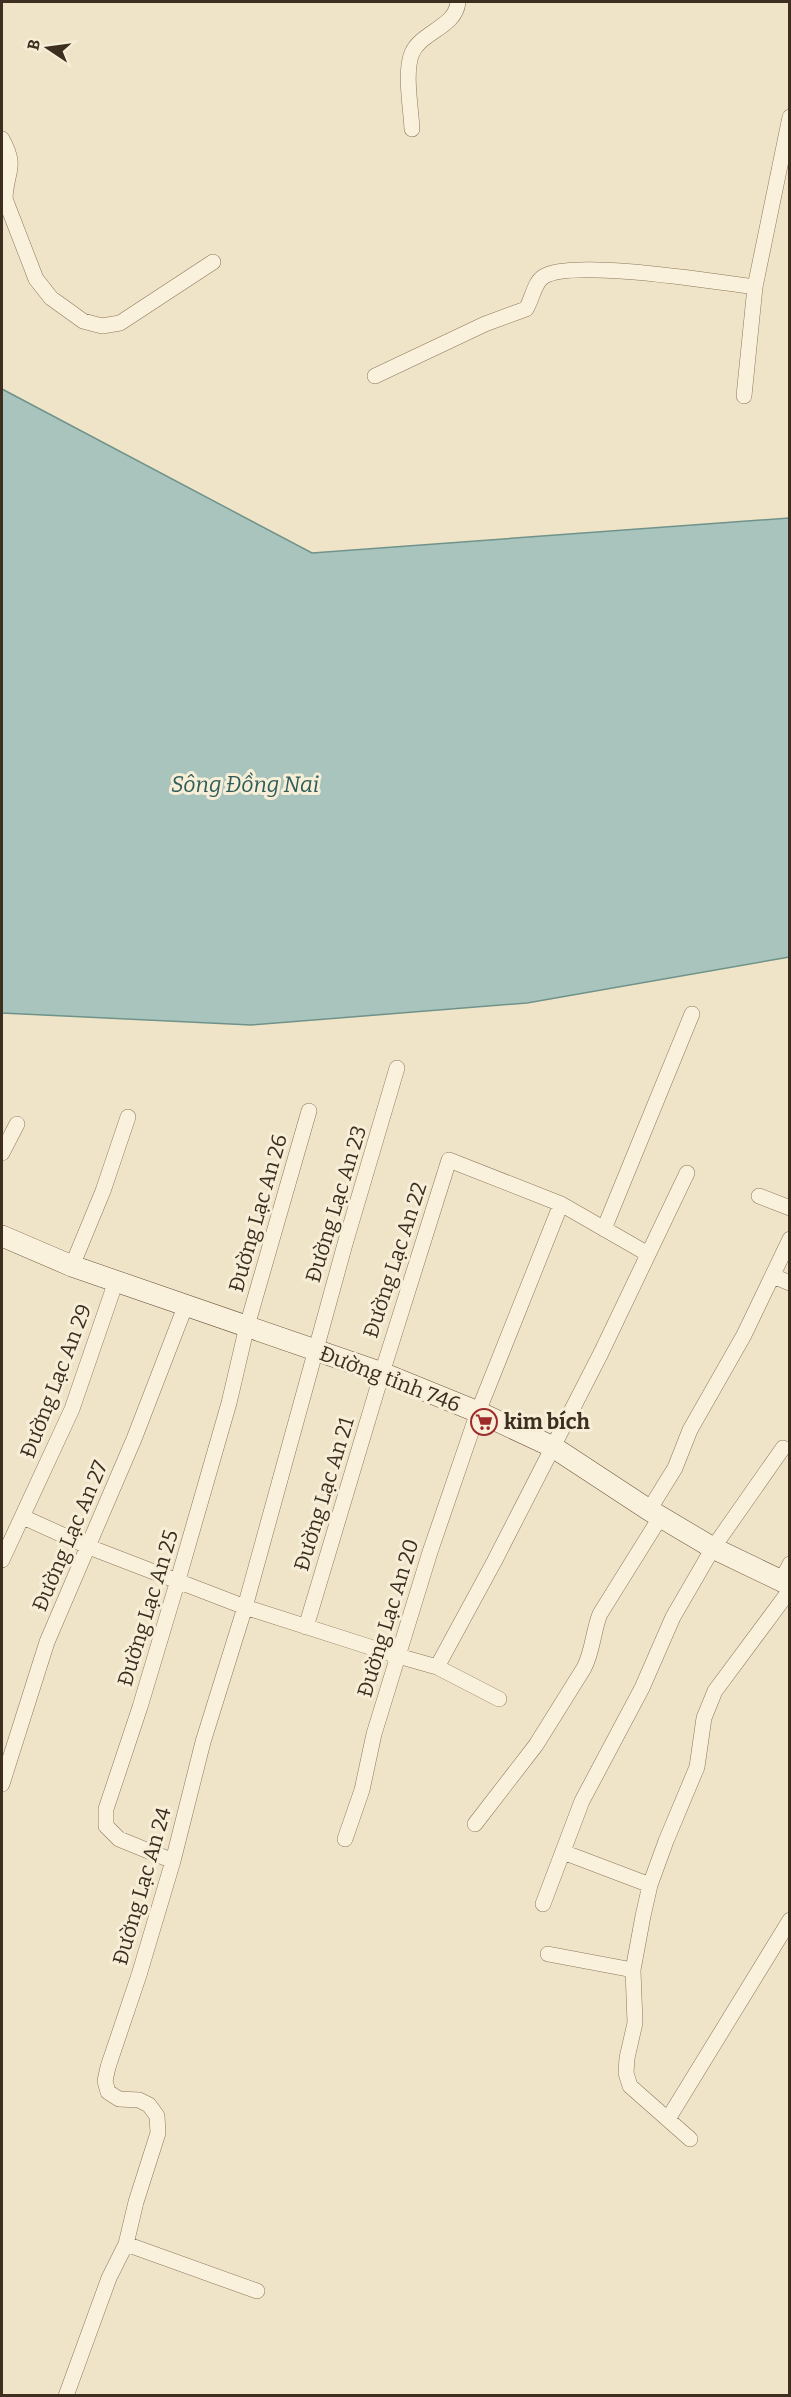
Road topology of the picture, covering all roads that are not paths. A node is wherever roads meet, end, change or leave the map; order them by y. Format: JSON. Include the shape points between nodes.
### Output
{"nodes":[{"id":1,"x":458,"y":2,"type":"edge"},
{"id":2,"x":789,"y":117,"type":"edge"},
{"id":3,"x":412,"y":129,"type":"dead end"},
{"id":4,"x":2,"y":139,"type":"edge"},
{"id":5,"x":213,"y":262,"type":"dead end"},
{"id":6,"x":754,"y":287,"type":"junction"},
{"id":7,"x":375,"y":376,"type":"dead end"},
{"id":8,"x":744,"y":396,"type":"dead end"},
{"id":9,"x":693,"y":1014,"type":"dead end"},
{"id":10,"x":398,"y":1068,"type":"dead end"},
{"id":11,"x":309,"y":1111,"type":"dead end"},
{"id":12,"x":128,"y":1117,"type":"dead end"},
{"id":13,"x":16,"y":1124,"type":"dead end"},
{"id":14,"x":2,"y":1153,"type":"edge"},
{"id":15,"x":687,"y":1173,"type":"dead end"},
{"id":16,"x":759,"y":1196,"type":"dead end"},
{"id":17,"x":561,"y":1204,"type":"junction"},
{"id":18,"x":789,"y":1208,"type":"edge"},
{"id":19,"x":604,"y":1229,"type":"junction"},
{"id":20,"x":2,"y":1236,"type":"edge"},
{"id":21,"x":789,"y":1239,"type":"edge"},
{"id":22,"x":648,"y":1254,"type":"junction"},
{"id":23,"x":72,"y":1266,"type":"junction"},
{"id":24,"x":773,"y":1276,"type":"junction"},
{"id":25,"x":116,"y":1281,"type":"junction"},
{"id":26,"x":789,"y":1283,"type":"edge"},
{"id":27,"x":185,"y":1306,"type":"junction"},
{"id":28,"x":247,"y":1326,"type":"junction"},
{"id":29,"x":314,"y":1351,"type":"junction"},
{"id":30,"x":382,"y":1373,"type":"junction"},
{"id":31,"x":478,"y":1412,"type":"junction"},
{"id":32,"x":553,"y":1447,"type":"junction"},
{"id":33,"x":783,"y":1448,"type":"dead end"},
{"id":34,"x":655,"y":1513,"type":"junction"},
{"id":35,"x":23,"y":1517,"type":"junction"},
{"id":36,"x":89,"y":1546,"type":"junction"},
{"id":37,"x":713,"y":1548,"type":"junction"},
{"id":38,"x":2,"y":1560,"type":"edge"},
{"id":39,"x":178,"y":1580,"type":"junction"},
{"id":40,"x":787,"y":1580,"type":"edge"},
{"id":41,"x":245,"y":1607,"type":"junction"},
{"id":42,"x":306,"y":1627,"type":"junction"},
{"id":43,"x":398,"y":1656,"type":"junction"},
{"id":44,"x":437,"y":1667,"type":"junction"},
{"id":45,"x":499,"y":1699,"type":"dead end"},
{"id":46,"x":2,"y":1784,"type":"edge"},
{"id":47,"x":475,"y":1824,"type":"dead end"},
{"id":48,"x":345,"y":1839,"type":"dead end"},
{"id":49,"x":563,"y":1852,"type":"junction"},
{"id":50,"x":173,"y":1861,"type":"junction"},
{"id":51,"x":650,"y":1885,"type":"junction"},
{"id":52,"x":543,"y":1904,"type":"dead end"},
{"id":53,"x":789,"y":1920,"type":"edge"},
{"id":54,"x":548,"y":1954,"type":"dead end"},
{"id":55,"x":633,"y":1970,"type":"junction"},
{"id":56,"x":668,"y":2119,"type":"junction"},
{"id":57,"x":690,"y":2139,"type":"dead end"},
{"id":58,"x":126,"y":2244,"type":"junction"},
{"id":59,"x":257,"y":2291,"type":"dead end"},
{"id":60,"x":66,"y":2396,"type":"edge"}],
"edges":[{"from":1,"to":3,"type":"street","via":[[451,18],[413,50],[409,63]]},
{"from":2,"to":6,"type":"street"},
{"from":4,"to":5,"type":"street","via":[[12,165],[5,199],[36,279],[51,298],[83,321],[102,326],[120,323]]},
{"from":6,"to":7,"type":"street","via":[[621,271],[555,272],[539,281],[526,309]]},
{"from":6,"to":8,"type":"street"},
{"from":9,"to":19,"type":"street"},
{"from":10,"to":29,"type":"street","name":"Đường Lạc An 23"},
{"from":11,"to":28,"type":"street","name":"Đường Lạc An 26"},
{"from":12,"to":23,"type":"street"},
{"from":13,"to":14,"type":"street"},
{"from":15,"to":22,"type":"street"},
{"from":16,"to":18,"type":"street"},
{"from":17,"to":19,"type":"street"},
{"from":17,"to":30,"type":"street","name":"Đường Lạc An 22","via":[[449,1160]]},
{"from":17,"to":31,"type":"street","name":"Đường Lạc An 20"},
{"from":19,"to":22,"type":"street"},
{"from":20,"to":23,"type":"main road","name":"Đường tỉnh 746"},
{"from":21,"to":24,"type":"street"},
{"from":22,"to":32,"type":"street"},
{"from":23,"to":25,"type":"main road","name":"Đường tỉnh 746"},
{"from":24,"to":26,"type":"street"},
{"from":24,"to":34,"type":"street","via":[[690,1430]]},
{"from":25,"to":27,"type":"main road","name":"Đường tỉnh 746"},
{"from":25,"to":35,"type":"street","name":"Đường Lạc An 29","via":[[72,1409]]},
{"from":27,"to":28,"type":"main road","name":"Đường tỉnh 746"},
{"from":27,"to":36,"type":"street","name":"Đường Lạc An 27"},
{"from":28,"to":29,"type":"main road","name":"Đường tỉnh 746"},
{"from":28,"to":39,"type":"street","name":"Đường Lạc An 25"},
{"from":29,"to":30,"type":"main road","name":"Đường tỉnh 746"},
{"from":29,"to":41,"type":"street","name":"Đường Lạc An 24"},
{"from":30,"to":31,"type":"main road","name":"Đường tỉnh 746"},
{"from":30,"to":42,"type":"street","name":"Đường Lạc An 21"},
{"from":31,"to":32,"type":"main road","name":"Đường tỉnh 746"},
{"from":31,"to":43,"type":"street","name":"Đường Lạc An 20"},
{"from":32,"to":34,"type":"main road","name":"Đường tỉnh 746"},
{"from":32,"to":44,"type":"street"},
{"from":33,"to":37,"type":"street"},
{"from":34,"to":37,"type":"main road","name":"Đường tỉnh 746"},
{"from":34,"to":47,"type":"street","via":[[600,1614],[589,1660],[536,1745]]},
{"from":35,"to":36,"type":"street"},
{"from":35,"to":38,"type":"street","name":"Đường Lạc An 29"},
{"from":36,"to":39,"type":"street"},
{"from":36,"to":46,"type":"street","name":"Đường Lạc An 27","via":[[46,1642]]},
{"from":37,"to":40,"type":"main road","name":"Đường tỉnh 746"},
{"from":37,"to":49,"type":"street","via":[[582,1801]]},
{"from":39,"to":41,"type":"street"},
{"from":39,"to":50,"type":"street","name":"Đường Lạc An 25","via":[[106,1809],[106,1826],[119,1839]]},
{"from":40,"to":51,"type":"street","via":[[708,1706],[697,1767]]},
{"from":41,"to":42,"type":"street"},
{"from":41,"to":50,"type":"street","name":"Đường Lạc An 24","via":[[203,1742]]},
{"from":42,"to":43,"type":"street"},
{"from":43,"to":44,"type":"street"},
{"from":43,"to":48,"type":"street","name":"Đường Lạc An 20"},
{"from":44,"to":45,"type":"street"},
{"from":49,"to":51,"type":"street"},
{"from":49,"to":52,"type":"street"},
{"from":50,"to":58,"type":"street","name":"Đường Lạc An 24","via":[[105,2081],[108,2092],[119,2099],[138,2100],[157,2116],[158,2133]]},
{"from":51,"to":55,"type":"street"},
{"from":53,"to":56,"type":"street"},
{"from":54,"to":55,"type":"street"},
{"from":55,"to":56,"type":"street","via":[[635,2023],[626,2073],[630,2086]]},
{"from":56,"to":57,"type":"street"},
{"from":58,"to":59,"type":"street"},
{"from":58,"to":60,"type":"street","name":"Đường Lạc An 24"}]}
